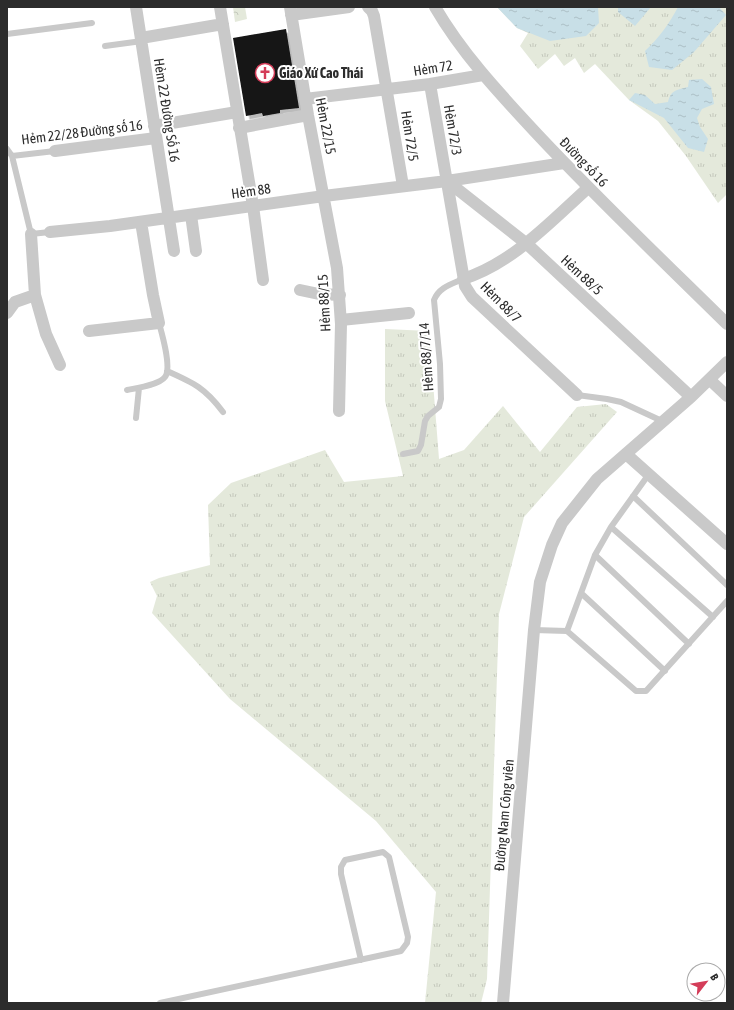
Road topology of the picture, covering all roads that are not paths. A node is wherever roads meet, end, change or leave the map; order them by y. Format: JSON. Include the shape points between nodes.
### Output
{"nodes":[{"id":1,"x":136,"y":7,"type":"edge"},
{"id":2,"x":220,"y":7,"type":"edge"},
{"id":3,"x":349,"y":7,"type":"edge"},
{"id":4,"x":368,"y":7,"type":"edge"},
{"id":5,"x":435,"y":7,"type":"edge"},
{"id":6,"x":290,"y":11,"type":"edge"},
{"id":7,"x":92,"y":22,"type":"dead end"},
{"id":8,"x":223,"y":24,"type":"junction"},
{"id":9,"x":7,"y":34,"type":"edge"},
{"id":10,"x":141,"y":40,"type":"junction"},
{"id":11,"x":105,"y":46,"type":"dead end"},
{"id":12,"x":483,"y":75,"type":"junction"},
{"id":13,"x":430,"y":84,"type":"junction"},
{"id":14,"x":388,"y":90,"type":"junction"},
{"id":15,"x":305,"y":99,"type":"junction"},
{"id":16,"x":237,"y":112,"type":"junction"},
{"id":17,"x":308,"y":115,"type":"junction"},
{"id":18,"x":154,"y":126,"type":"junction"},
{"id":19,"x":239,"y":128,"type":"junction"},
{"id":20,"x":156,"y":138,"type":"junction"},
{"id":21,"x":7,"y":149,"type":"edge"},
{"id":22,"x":56,"y":151,"type":"joint"},
{"id":23,"x":12,"y":156,"type":"junction"},
{"id":24,"x":564,"y":163,"type":"junction"},
{"id":25,"x":447,"y":181,"type":"junction"},
{"id":26,"x":403,"y":186,"type":"junction"},
{"id":27,"x":588,"y":188,"type":"junction"},
{"id":28,"x":324,"y":196,"type":"junction"},
{"id":29,"x":253,"y":206,"type":"junction"},
{"id":30,"x":191,"y":215,"type":"junction"},
{"id":31,"x":168,"y":218,"type":"junction"},
{"id":32,"x":141,"y":222,"type":"junction"},
{"id":33,"x":50,"y":232,"type":"joint"},
{"id":34,"x":31,"y":234,"type":"junction"},
{"id":35,"x":527,"y":244,"type":"junction"},
{"id":36,"x":174,"y":251,"type":"dead end"},
{"id":37,"x":196,"y":251,"type":"dead end"},
{"id":38,"x":263,"y":280,"type":"dead end"},
{"id":39,"x":463,"y":280,"type":"junction"},
{"id":40,"x":300,"y":290,"type":"dead end"},
{"id":41,"x":35,"y":295,"type":"junction"},
{"id":42,"x":340,"y":295,"type":"junction"},
{"id":43,"x":7,"y":313,"type":"edge"},
{"id":44,"x":409,"y":313,"type":"dead end"},
{"id":45,"x":341,"y":320,"type":"junction"},
{"id":46,"x":159,"y":323,"type":"junction"},
{"id":47,"x":727,"y":324,"type":"edge"},
{"id":48,"x":89,"y":331,"type":"dead end"},
{"id":49,"x":727,"y":362,"type":"edge"},
{"id":50,"x":60,"y":366,"type":"dead end"},
{"id":51,"x":168,"y":371,"type":"junction"},
{"id":52,"x":710,"y":380,"type":"junction"},
{"id":53,"x":139,"y":388,"type":"junction"},
{"id":54,"x":127,"y":390,"type":"dead end"},
{"id":55,"x":577,"y":396,"type":"joint"},
{"id":56,"x":727,"y":396,"type":"edge"},
{"id":57,"x":691,"y":397,"type":"junction"},
{"id":58,"x":339,"y":410,"type":"dead end"},
{"id":59,"x":223,"y":412,"type":"dead end"},
{"id":60,"x":136,"y":418,"type":"dead end"},
{"id":61,"x":662,"y":421,"type":"junction"},
{"id":62,"x":403,"y":454,"type":"dead end"},
{"id":63,"x":626,"y":454,"type":"junction"},
{"id":64,"x":649,"y":474,"type":"junction"},
{"id":65,"x":633,"y":496,"type":"junction"},
{"id":66,"x":610,"y":527,"type":"junction"},
{"id":67,"x":727,"y":544,"type":"edge"},
{"id":68,"x":595,"y":555,"type":"junction"},
{"id":69,"x":727,"y":585,"type":"edge"},
{"id":70,"x":581,"y":593,"type":"junction"},
{"id":71,"x":727,"y":602,"type":"edge"},
{"id":72,"x":713,"y":617,"type":"junction"},
{"id":73,"x":534,"y":630,"type":"junction"},
{"id":74,"x":567,"y":631,"type":"junction"},
{"id":75,"x":689,"y":644,"type":"junction"},
{"id":76,"x":665,"y":671,"type":"junction"},
{"id":77,"x":361,"y":960,"type":"junction"},
{"id":78,"x":160,"y":1003,"type":"edge"},
{"id":79,"x":503,"y":1003,"type":"edge"}],
"edges":[{"from":1,"to":10,"type":"street","name":"Hẻm 22 Đường Số 16"},
{"from":2,"to":8,"type":"street"},
{"from":3,"to":6,"type":"street"},
{"from":4,"to":14,"type":"street","name":"Hẻm 72/5","via":[[374,16]]},
{"from":5,"to":12,"type":"street","name":"Đường số 16","via":[[460,47]]},
{"from":6,"to":15,"type":"street","name":"Hẻm 22/15"},
{"from":7,"to":9,"type":"lane"},
{"from":8,"to":10,"type":"street"},
{"from":8,"to":16,"type":"street"},
{"from":10,"to":11,"type":"lane"},
{"from":10,"to":18,"type":"street","name":"Hẻm 22 Đường Số 16"},
{"from":12,"to":13,"type":"street","name":"Hẻm 72"},
{"from":12,"to":24,"type":"street","name":"Đường số 16"},
{"from":13,"to":14,"type":"street","name":"Hẻm 72"},
{"from":13,"to":25,"type":"street","name":"Hẻm 72/3"},
{"from":14,"to":15,"type":"street","name":"Hẻm 72"},
{"from":14,"to":26,"type":"street","name":"Hẻm 72/5"},
{"from":15,"to":17,"type":"street","name":"Hẻm 22/15"},
{"from":16,"to":18,"type":"street"},
{"from":16,"to":19,"type":"street"},
{"from":17,"to":19,"type":"street"},
{"from":17,"to":28,"type":"street","name":"Hẻm 22/15"},
{"from":18,"to":20,"type":"street","name":"Hẻm 22 Đường Số 16"},
{"from":19,"to":29,"type":"street"},
{"from":20,"to":22,"type":"street","name":"Hẻm 22/28 Đường số 16"},
{"from":20,"to":31,"type":"street","name":"Hẻm 22 Đường Số 16"},
{"from":21,"to":23,"type":"lane"},
{"from":22,"to":23,"type":"lane","name":"Hẻm 22/28 Đường số 16"},
{"from":23,"to":34,"type":"lane"},
{"from":24,"to":25,"type":"street","name":"Hẻm 88"},
{"from":24,"to":27,"type":"street","name":"Đường số 16"},
{"from":25,"to":26,"type":"street","name":"Hẻm 88"},
{"from":25,"to":35,"type":"street","name":"Hẻm 88/5"},
{"from":25,"to":39,"type":"street","name":"Hẻm 88/7"},
{"from":26,"to":28,"type":"street","name":"Hẻm 88"},
{"from":27,"to":35,"type":"street"},
{"from":27,"to":47,"type":"street","name":"Đường số 16"},
{"from":28,"to":29,"type":"street","name":"Hẻm 88"},
{"from":28,"to":42,"type":"street","name":"Hẻm 88/15"},
{"from":29,"to":30,"type":"street","name":"Hẻm 88"},
{"from":29,"to":38,"type":"street"},
{"from":30,"to":31,"type":"street","name":"Hẻm 88"},
{"from":30,"to":37,"type":"street"},
{"from":31,"to":32,"type":"street","name":"Hẻm 88"},
{"from":31,"to":36,"type":"street","name":"Hẻm 22 Đường Số 16"},
{"from":32,"to":33,"type":"street","name":"Hẻm 88"},
{"from":32,"to":46,"type":"street"},
{"from":33,"to":34,"type":"lane","name":"Hẻm 88"},
{"from":34,"to":41,"type":"street"},
{"from":35,"to":39,"type":"street","via":[[510,256]]},
{"from":35,"to":57,"type":"street","name":"Hẻm 88/5"},
{"from":39,"to":55,"type":"street","name":"Hẻm 88/7","via":[[472,297]]},
{"from":39,"to":62,"type":"lane","name":"Hẻm 88/7/14","via":[[436,294],[434,300],[441,399],[439,406],[425,421],[418,451]]},
{"from":40,"to":42,"type":"street"},
{"from":41,"to":43,"type":"street","via":[[16,302]]},
{"from":41,"to":50,"type":"street","via":[[46,334]]},
{"from":42,"to":45,"type":"street","name":"Hẻm 88/15"},
{"from":44,"to":45,"type":"street"},
{"from":45,"to":58,"type":"street","name":"Hẻm 88/15"},
{"from":46,"to":48,"type":"street"},
{"from":46,"to":51,"type":"lane"},
{"from":49,"to":52,"type":"street","name":"Đường Nam Công viên"},
{"from":51,"to":53,"type":"lane","via":[[162,380]]},
{"from":51,"to":59,"type":"lane","via":[[204,390]]},
{"from":52,"to":56,"type":"street"},
{"from":52,"to":57,"type":"street","name":"Đường Nam Công viên"},
{"from":53,"to":54,"type":"lane"},
{"from":53,"to":60,"type":"lane"},
{"from":55,"to":61,"type":"lane","via":[[621,402]]},
{"from":57,"to":61,"type":"street","name":"Đường Nam Công viên"},
{"from":61,"to":63,"type":"street","name":"Đường Nam Công viên"},
{"from":63,"to":64,"type":"street"},
{"from":63,"to":73,"type":"street","name":"Đường Nam Công viên","via":[[598,479],[562,523],[540,582]]},
{"from":64,"to":65,"type":"lane"},
{"from":64,"to":67,"type":"street"},
{"from":65,"to":66,"type":"lane"},
{"from":65,"to":69,"type":"lane"},
{"from":66,"to":68,"type":"lane"},
{"from":66,"to":72,"type":"lane"},
{"from":68,"to":70,"type":"lane"},
{"from":68,"to":75,"type":"lane"},
{"from":70,"to":74,"type":"lane"},
{"from":70,"to":76,"type":"lane"},
{"from":71,"to":72,"type":"lane"},
{"from":72,"to":75,"type":"lane"},
{"from":73,"to":74,"type":"lane"},
{"from":73,"to":79,"type":"street","name":"Đường Nam Công viên"},
{"from":74,"to":76,"type":"lane","via":[[636,691],[646,691]]},
{"from":75,"to":76,"type":"lane"},
{"from":77,"to":77,"type":"lane","via":[[402,951],[408,938],[388,857],[382,852],[345,860],[341,867]]},
{"from":77,"to":78,"type":"lane"}]}
